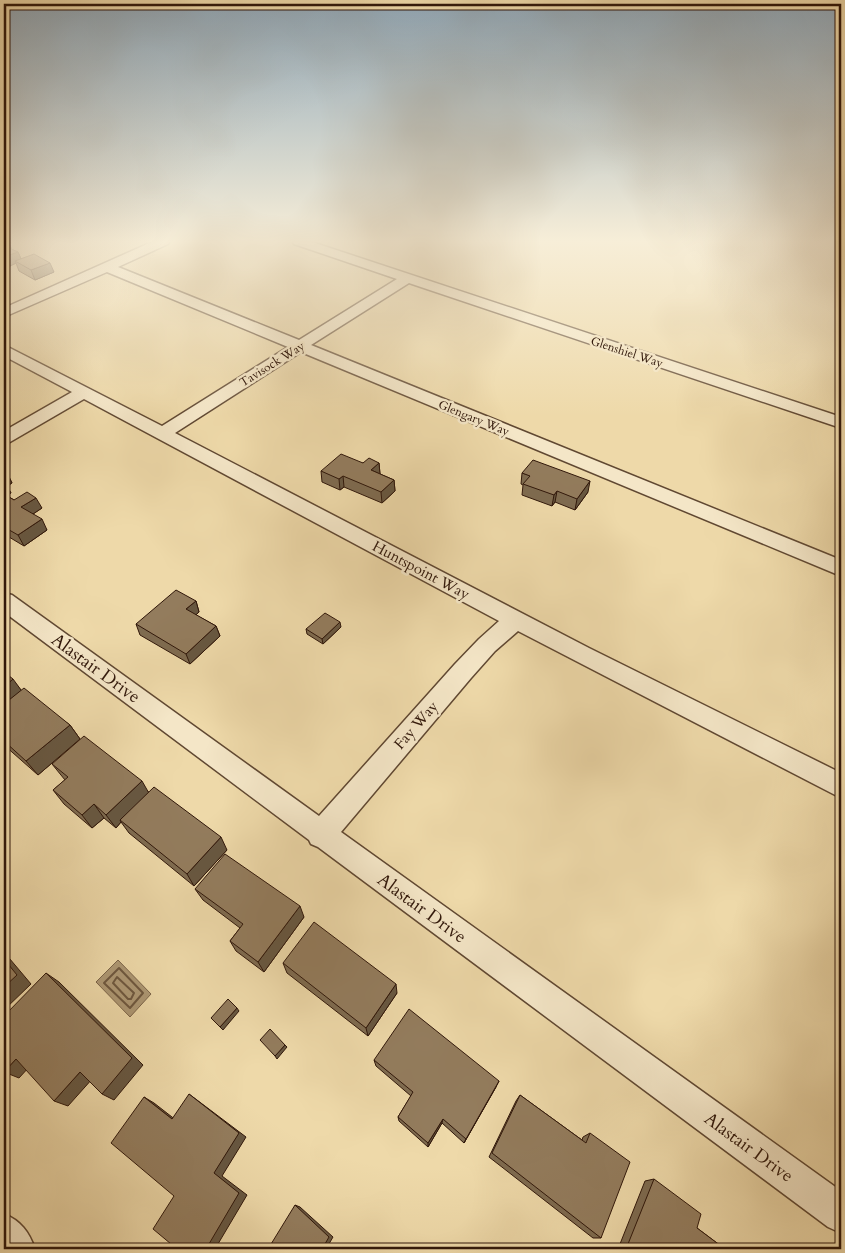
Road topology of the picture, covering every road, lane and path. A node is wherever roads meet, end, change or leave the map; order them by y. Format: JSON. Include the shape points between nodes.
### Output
{"nodes":[{"id":1,"x":11,"y":299,"type":"edge"},
{"id":2,"x":35,"y":299,"type":"edge"},
{"id":3,"x":186,"y":299,"type":"edge"},
{"id":4,"x":374,"y":299,"type":"edge"},
{"id":5,"x":471,"y":299,"type":"edge"},
{"id":6,"x":23,"y":305,"type":"junction"},
{"id":7,"x":4,"y":313,"type":"edge"},
{"id":8,"x":301,"y":347,"type":"junction"},
{"id":9,"x":4,"y":350,"type":"edge"},
{"id":10,"x":83,"y":393,"type":"junction"},
{"id":11,"x":841,"y":423,"type":"edge"},
{"id":12,"x":162,"y":433,"type":"junction"},
{"id":13,"x":4,"y":438,"type":"edge"},
{"id":14,"x":841,"y":568,"type":"edge"},
{"id":15,"x":4,"y":601,"type":"edge"},
{"id":16,"x":516,"y":620,"type":"junction"},
{"id":17,"x":841,"y":786,"type":"edge"},
{"id":18,"x":321,"y":835,"type":"junction"},
{"id":19,"x":841,"y":1214,"type":"edge"},
{"id":20,"x":4,"y":1233,"type":"edge"},
{"id":21,"x":16,"y":1249,"type":"edge"}],
"edges":[{"from":1,"to":6,"type":"street"},
{"from":2,"to":6,"type":"street"},
{"from":3,"to":8,"type":"street","name":"Glengary Way"},
{"from":4,"to":8,"type":"street","name":"Tavisock Way"},
{"from":5,"to":11,"type":"street","name":"Glenshiel Way"},
{"from":6,"to":7,"type":"street"},
{"from":8,"to":12,"type":"street","name":"Tavisock Way"},
{"from":8,"to":14,"type":"street","name":"Glengary Way"},
{"from":9,"to":10,"type":"street","name":"Huntspoint Way"},
{"from":10,"to":12,"type":"street","name":"Huntspoint Way"},
{"from":10,"to":13,"type":"street"},
{"from":12,"to":16,"type":"street","name":"Huntspoint Way"},
{"from":15,"to":18,"type":"street","name":"Alastair Drive"},
{"from":16,"to":17,"type":"street","name":"Huntspoint Way"},
{"from":16,"to":18,"type":"street","name":"Fay Way","via":[[463,671]]},
{"from":18,"to":19,"type":"street","name":"Alastair Drive"},
{"from":20,"to":21,"type":"street"}]}
